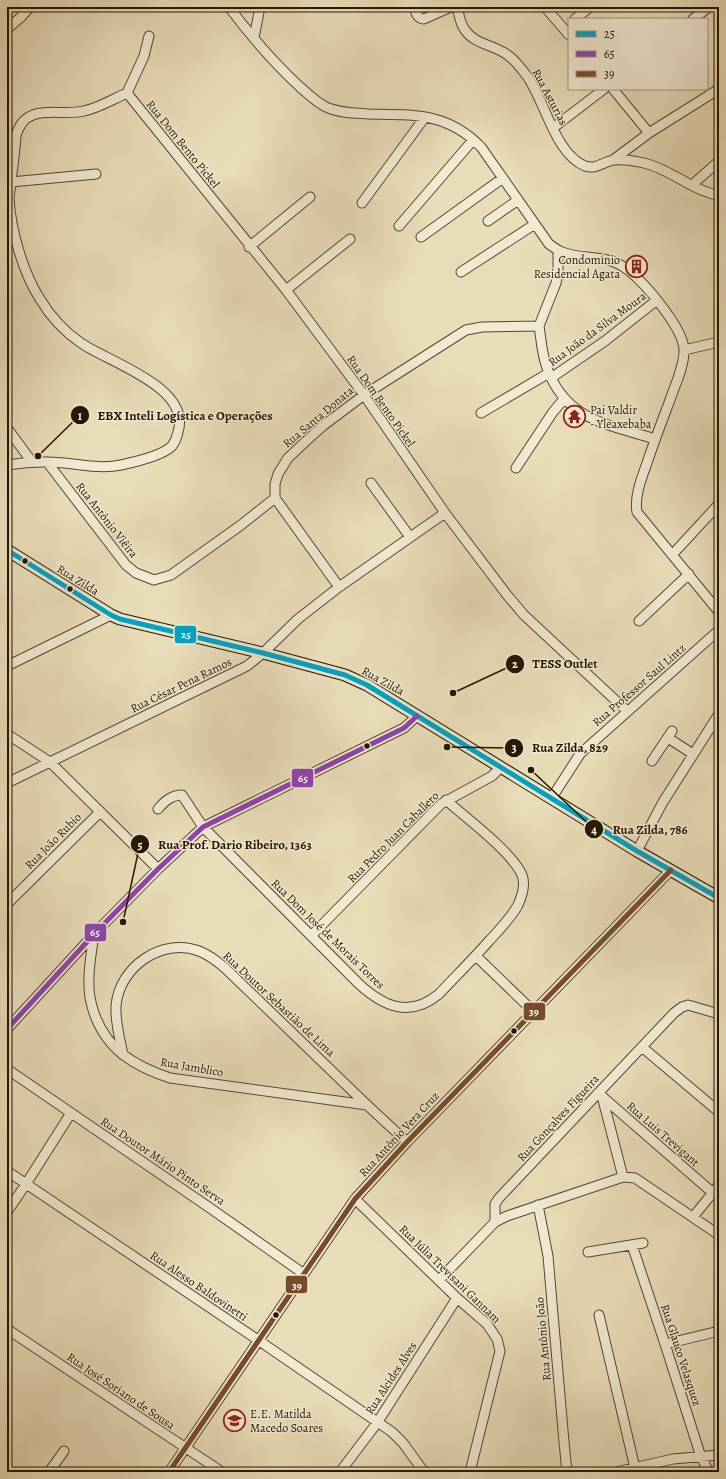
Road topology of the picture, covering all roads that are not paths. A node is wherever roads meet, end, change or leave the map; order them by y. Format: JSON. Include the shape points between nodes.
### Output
{"nodes":[{"id":1,"x":30,"y":7,"type":"edge"},
{"id":2,"x":229,"y":7,"type":"edge"},
{"id":3,"x":260,"y":7,"type":"edge"},
{"id":4,"x":415,"y":7,"type":"edge"},
{"id":5,"x":451,"y":7,"type":"edge"},
{"id":6,"x":457,"y":7,"type":"edge"},
{"id":7,"x":545,"y":7,"type":"edge"},
{"id":8,"x":590,"y":7,"type":"edge"},
{"id":9,"x":709,"y":7,"type":"edge"},
{"id":10,"x":575,"y":18,"type":"edge"},
{"id":11,"x":694,"y":18,"type":"edge"},
{"id":12,"x":7,"y":29,"type":"edge"},
{"id":13,"x":567,"y":29,"type":"edge"},
{"id":14,"x":149,"y":36,"type":"dead end"},
{"id":15,"x":254,"y":38,"type":"junction"},
{"id":16,"x":719,"y":89,"type":"edge"},
{"id":17,"x":603,"y":90,"type":"edge"},
{"id":18,"x":614,"y":90,"type":"edge"},
{"id":19,"x":127,"y":93,"type":"junction"},
{"id":20,"x":425,"y":116,"type":"junction"},
{"id":21,"x":553,"y":128,"type":"junction"},
{"id":22,"x":649,"y":134,"type":"junction"},
{"id":23,"x":473,"y":140,"type":"junction"},
{"id":24,"x":613,"y":160,"type":"junction"},
{"id":25,"x":719,"y":161,"type":"edge"},
{"id":26,"x":96,"y":174,"type":"dead end"},
{"id":27,"x":503,"y":178,"type":"junction"},
{"id":28,"x":11,"y":182,"type":"junction"},
{"id":29,"x":692,"y":185,"type":"junction"},
{"id":30,"x":719,"y":196,"type":"edge"},
{"id":31,"x":310,"y":197,"type":"dead end"},
{"id":32,"x":518,"y":200,"type":"junction"},
{"id":33,"x":362,"y":203,"type":"dead end"},
{"id":34,"x":9,"y":214,"type":"edge"},
{"id":35,"x":488,"y":221,"type":"dead end"},
{"id":36,"x":535,"y":224,"type":"junction"},
{"id":37,"x":399,"y":226,"type":"dead end"},
{"id":38,"x":421,"y":237,"type":"dead end"},
{"id":39,"x":350,"y":239,"type":"dead end"},
{"id":40,"x":249,"y":246,"type":"junction"},
{"id":41,"x":558,"y":251,"type":"junction"},
{"id":42,"x":461,"y":272,"type":"dead end"},
{"id":43,"x":286,"y":290,"type":"junction"},
{"id":44,"x":657,"y":300,"type":"junction"},
{"id":45,"x":539,"y":326,"type":"junction"},
{"id":46,"x":719,"y":342,"type":"edge"},
{"id":47,"x":684,"y":350,"type":"junction"},
{"id":48,"x":550,"y":375,"type":"junction"},
{"id":49,"x":364,"y":395,"type":"junction"},
{"id":50,"x":564,"y":399,"type":"junction"},
{"id":51,"x":481,"y":413,"type":"dead end"},
{"id":52,"x":7,"y":428,"type":"edge"},
{"id":53,"x":655,"y":439,"type":"junction"},
{"id":54,"x":32,"y":462,"type":"junction"},
{"id":55,"x":47,"y":462,"type":"junction"},
{"id":56,"x":7,"y":464,"type":"edge"},
{"id":57,"x":516,"y":468,"type":"dead end"},
{"id":58,"x":371,"y":484,"type":"dead end"},
{"id":59,"x":275,"y":498,"type":"junction"},
{"id":60,"x":719,"y":504,"type":"edge"},
{"id":61,"x":445,"y":513,"type":"junction"},
{"id":62,"x":410,"y":537,"type":"junction"},
{"id":63,"x":7,"y":550,"type":"edge"},
{"id":64,"x":672,"y":555,"type":"junction"},
{"id":65,"x":689,"y":574,"type":"junction"},
{"id":66,"x":339,"y":588,"type":"junction"},
{"id":67,"x":719,"y":612,"type":"edge"},
{"id":68,"x":111,"y":615,"type":"junction"},
{"id":69,"x":639,"y":621,"type":"dead end"},
{"id":70,"x":719,"y":630,"type":"edge"},
{"id":71,"x":264,"y":653,"type":"junction"},
{"id":72,"x":7,"y":666,"type":"edge"},
{"id":73,"x":627,"y":711,"type":"junction"},
{"id":74,"x":719,"y":714,"type":"edge"},
{"id":75,"x":417,"y":716,"type":"junction"},
{"id":76,"x":7,"y":734,"type":"edge"},
{"id":77,"x":693,"y":754,"type":"junction"},
{"id":78,"x":652,"y":760,"type":"dead end"},
{"id":79,"x":50,"y":762,"type":"junction"},
{"id":80,"x":500,"y":768,"type":"junction"},
{"id":81,"x":7,"y":783,"type":"edge"},
{"id":82,"x":551,"y":799,"type":"junction"},
{"id":83,"x":446,"y":800,"type":"junction"},
{"id":84,"x":158,"y":809,"type":"dead end"},
{"id":85,"x":100,"y":812,"type":"junction"},
{"id":86,"x":203,"y":827,"type":"junction"},
{"id":87,"x":637,"y":851,"type":"junction"},
{"id":88,"x":158,"y":869,"type":"junction"},
{"id":89,"x":671,"y":870,"type":"junction"},
{"id":90,"x":719,"y":898,"type":"edge"},
{"id":91,"x":7,"y":904,"type":"edge"},
{"id":92,"x":92,"y":936,"type":"junction"},
{"id":93,"x":311,"y":936,"type":"junction"},
{"id":94,"x":476,"y":956,"type":"junction"},
{"id":95,"x":534,"y":1012,"type":"junction"},
{"id":96,"x":719,"y":1014,"type":"edge"},
{"id":97,"x":7,"y":1029,"type":"edge"},
{"id":98,"x":642,"y":1047,"type":"junction"},
{"id":99,"x":123,"y":1055,"type":"junction"},
{"id":100,"x":7,"y":1069,"type":"edge"},
{"id":101,"x":600,"y":1094,"type":"junction"},
{"id":102,"x":367,"y":1105,"type":"junction"},
{"id":103,"x":719,"y":1112,"type":"edge"},
{"id":104,"x":71,"y":1113,"type":"junction"},
{"id":105,"x":407,"y":1142,"type":"junction"},
{"id":106,"x":7,"y":1171,"type":"edge"},
{"id":107,"x":623,"y":1177,"type":"junction"},
{"id":108,"x":26,"y":1184,"type":"junction"},
{"id":109,"x":719,"y":1185,"type":"edge"},
{"id":110,"x":713,"y":1192,"type":"junction"},
{"id":111,"x":355,"y":1199,"type":"junction"},
{"id":112,"x":538,"y":1205,"type":"junction"},
{"id":113,"x":7,"y":1212,"type":"edge"},
{"id":114,"x":693,"y":1217,"type":"junction"},
{"id":115,"x":495,"y":1222,"type":"junction"},
{"id":116,"x":719,"y":1235,"type":"edge"},
{"id":117,"x":643,"y":1243,"type":"dead end"},
{"id":118,"x":632,"y":1245,"type":"junction"},
{"id":119,"x":588,"y":1252,"type":"dead end"},
{"id":120,"x":304,"y":1274,"type":"junction"},
{"id":121,"x":439,"y":1280,"type":"junction"},
{"id":122,"x":457,"y":1298,"type":"junction"},
{"id":123,"x":599,"y":1315,"type":"dead end"},
{"id":124,"x":7,"y":1329,"type":"edge"},
{"id":125,"x":719,"y":1331,"type":"edge"},
{"id":126,"x":258,"y":1340,"type":"junction"},
{"id":127,"x":666,"y":1344,"type":"junction"},
{"id":128,"x":377,"y":1423,"type":"junction"},
{"id":129,"x":184,"y":1448,"type":"junction"},
{"id":130,"x":64,"y":1451,"type":"dead end"},
{"id":131,"x":719,"y":1455,"type":"edge"},
{"id":132,"x":702,"y":1457,"type":"junction"},
{"id":133,"x":636,"y":1470,"type":"edge"},
{"id":134,"x":342,"y":1471,"type":"edge"},
{"id":135,"x":49,"y":1472,"type":"edge"},
{"id":136,"x":169,"y":1472,"type":"edge"},
{"id":137,"x":222,"y":1472,"type":"edge"},
{"id":138,"x":424,"y":1472,"type":"edge"},
{"id":139,"x":470,"y":1472,"type":"edge"},
{"id":140,"x":567,"y":1472,"type":"edge"},
{"id":141,"x":616,"y":1472,"type":"edge"},
{"id":142,"x":709,"y":1472,"type":"edge"}],
"edges":[{"from":1,"to":12,"type":"street"},
{"from":2,"to":15,"type":"street"},
{"from":3,"to":15,"type":"street"},
{"from":4,"to":5,"type":"street","via":[[421,19]]},
{"from":6,"to":21,"type":"street","name":"Rua Asturias","via":[[462,26],[471,36],[505,54],[519,66],[528,78]]},
{"from":7,"to":13,"type":"street"},
{"from":8,"to":10,"type":"street"},
{"from":9,"to":11,"type":"street"},
{"from":14,"to":19,"type":"street","via":[[144,56]]},
{"from":15,"to":20,"type":"street","via":[[309,96],[327,107],[356,113]]},
{"from":16,"to":22,"type":"street","name":"Rua Asturias"},
{"from":17,"to":21,"type":"street"},
{"from":18,"to":22,"type":"street"},
{"from":19,"to":28,"type":"street","via":[[82,112],[37,113],[29,116],[16,136]]},
{"from":19,"to":40,"type":"street","name":"Rua Dom Bento Pickel"},
{"from":20,"to":23,"type":"street","via":[[454,125]]},
{"from":20,"to":33,"type":"street"},
{"from":21,"to":24,"type":"street","name":"Rua Asturias","via":[[570,155],[582,164],[594,167]]},
{"from":22,"to":24,"type":"street","name":"Rua Asturias"},
{"from":23,"to":27,"type":"street"},
{"from":23,"to":37,"type":"street"},
{"from":24,"to":29,"type":"street","name":"Rua Asturias","via":[[645,163]]},
{"from":25,"to":29,"type":"street"},
{"from":26,"to":28,"type":"street"},
{"from":27,"to":32,"type":"street"},
{"from":27,"to":38,"type":"street"},
{"from":28,"to":34,"type":"street"},
{"from":29,"to":30,"type":"street","name":"Rua Asturias"},
{"from":31,"to":40,"type":"street"},
{"from":32,"to":35,"type":"street"},
{"from":32,"to":36,"type":"street"},
{"from":34,"to":55,"type":"street","via":[[28,279],[56,320],[81,344],[146,379],[174,403],[179,413],[180,425],[172,446],[142,460],[103,468]]},
{"from":36,"to":41,"type":"street","via":[[549,244]]},
{"from":36,"to":42,"type":"street"},
{"from":39,"to":43,"type":"street"},
{"from":40,"to":43,"type":"street","name":"Rua Dom Bento Pickel"},
{"from":41,"to":44,"type":"street","via":[[615,262],[629,270]]},
{"from":41,"to":45,"type":"street","via":[[556,283]]},
{"from":43,"to":49,"type":"street","name":"Rua Dom Bento Pickel"},
{"from":44,"to":47,"type":"street","via":[[682,338]]},
{"from":44,"to":48,"type":"street","name":"Rua João da Silva Moura","via":[[605,341]]},
{"from":45,"to":48,"type":"street"},
{"from":45,"to":49,"type":"street","name":"Rua Santa Donata","via":[[482,327],[466,330]]},
{"from":46,"to":47,"type":"street"},
{"from":47,"to":53,"type":"street","via":[[676,383]]},
{"from":48,"to":50,"type":"street"},
{"from":48,"to":51,"type":"street","name":"Rua João da Silva Moura"},
{"from":49,"to":59,"type":"street","name":"Rua Santa Donata","via":[[324,425],[288,458],[278,474]]},
{"from":49,"to":61,"type":"street","name":"Rua Dom Bento Pickel"},
{"from":50,"to":53,"type":"street","via":[[584,415]]},
{"from":50,"to":57,"type":"street"},
{"from":52,"to":54,"type":"street"},
{"from":53,"to":64,"type":"street","via":[[635,503],[640,518]]},
{"from":54,"to":55,"type":"street"},
{"from":54,"to":56,"type":"street"},
{"from":55,"to":59,"type":"street","name":"Rua Antônio Viêira","via":[[126,565],[136,573],[154,580],[171,575]]},
{"from":58,"to":62,"type":"street"},
{"from":59,"to":66,"type":"street"},
{"from":60,"to":64,"type":"street"},
{"from":61,"to":62,"type":"street","name":"Rua César Pena Ramos"},
{"from":61,"to":73,"type":"street","name":"Rua Dom Bento Pickel","via":[[524,615]]},
{"from":62,"to":66,"type":"street","name":"Rua César Pena Ramos"},
{"from":63,"to":68,"type":"main road","name":"Rua Zilda"},
{"from":64,"to":65,"type":"street"},
{"from":65,"to":67,"type":"street"},
{"from":65,"to":69,"type":"street"},
{"from":66,"to":71,"type":"street","name":"Rua César Pena Ramos","via":[[298,619]]},
{"from":68,"to":71,"type":"main road","name":"Rua Zilda"},
{"from":68,"to":72,"type":"street"},
{"from":70,"to":73,"type":"street","name":"Rua Professor Saul Lintz"},
{"from":71,"to":75,"type":"main road","name":"Rua Zilda","via":[[345,675],[367,685]]},
{"from":71,"to":79,"type":"street","name":"Rua César Pena Ramos","via":[[238,671]]},
{"from":73,"to":82,"type":"street","name":"Rua Professor Saul Lintz","via":[[580,754]]},
{"from":74,"to":77,"type":"street"},
{"from":75,"to":80,"type":"main road","name":"Rua Zilda"},
{"from":75,"to":86,"type":"street","via":[[404,728]]},
{"from":76,"to":79,"type":"street"},
{"from":77,"to":78,"type":"street","via":[[670,735]]},
{"from":77,"to":87,"type":"street"},
{"from":79,"to":81,"type":"street","name":"Rua César Pena Ramos"},
{"from":79,"to":85,"type":"street"},
{"from":80,"to":82,"type":"main road","name":"Rua Zilda"},
{"from":80,"to":83,"type":"street","name":"Rua Pedro Juan Caballero","via":[[492,776]]},
{"from":82,"to":87,"type":"main road","name":"Rua Zilda"},
{"from":83,"to":93,"type":"street","name":"Rua Pedro Juan Caballero"},
{"from":83,"to":94,"type":"street","name":"Rua Dom José de Morais Torres","via":[[504,852],[523,877],[524,885],[518,904]]},
{"from":84,"to":86,"type":"street","name":"Rua Dom José de Morais Torres","via":[[169,798],[182,795]]},
{"from":85,"to":88,"type":"street"},
{"from":85,"to":91,"type":"street","name":"Rua João Rubio"},
{"from":86,"to":88,"type":"street"},
{"from":86,"to":93,"type":"street","name":"Rua Dom José de Morais Torres"},
{"from":87,"to":89,"type":"main road","name":"Rua Zilda"},
{"from":88,"to":92,"type":"street"},
{"from":89,"to":90,"type":"main road","name":"Rua Zilda"},
{"from":89,"to":95,"type":"street","name":"Rua Antônio Vera Cruz"},
{"from":92,"to":97,"type":"street"},
{"from":92,"to":99,"type":"street","name":"Rua Jamblico","via":[[88,986],[91,1002],[98,1023],[108,1040]]},
{"from":93,"to":94,"type":"street","name":"Rua Dom José de Morais Torres","via":[[369,992],[394,1006],[405,1008],[420,1006],[431,1000]]},
{"from":94,"to":95,"type":"street"},
{"from":95,"to":105,"type":"street","name":"Rua Antônio Vera Cruz"},
{"from":96,"to":98,"type":"street","name":"Rua Gonçalves Figueira","via":[[688,1005],[682,1007]]},
{"from":98,"to":101,"type":"street","name":"Rua Gonçalves Figueira"},
{"from":98,"to":103,"type":"street"},
{"from":99,"to":102,"type":"street","name":"Rua Jamblico","via":[[150,1071],[170,1078]]},
{"from":99,"to":102,"type":"street","name":"Rua Doutor Sebastião de Lima","via":[[116,1006],[124,979],[134,966],[150,955],[181,947],[212,957],[225,968]]},
{"from":100,"to":104,"type":"street","name":"Rua Doutor Mário Pinto Serva"},
{"from":101,"to":107,"type":"street"},
{"from":101,"to":110,"type":"street","name":"Rua Luis Trevigant"},
{"from":101,"to":115,"type":"street","name":"Rua Gonçalves Figueira","via":[[499,1198],[495,1204]]},
{"from":102,"to":105,"type":"street","name":"Rua Doutor Sebastião de Lima"},
{"from":104,"to":108,"type":"street"},
{"from":104,"to":120,"type":"street","name":"Rua Doutor Mário Pinto Serva"},
{"from":105,"to":111,"type":"street","name":"Rua Antônio Vera Cruz"},
{"from":106,"to":108,"type":"street","name":"Rua Alesso Baldovinetti"},
{"from":107,"to":112,"type":"street"},
{"from":107,"to":114,"type":"street","via":[[635,1178]]},
{"from":108,"to":113,"type":"street"},
{"from":108,"to":126,"type":"street","name":"Rua Alesso Baldovinetti"},
{"from":109,"to":110,"type":"street"},
{"from":110,"to":114,"type":"street"},
{"from":111,"to":120,"type":"street","name":"Rua Antônio Vera Cruz"},
{"from":111,"to":121,"type":"street","name":"Rua Júlia Trevisani Gannam"},
{"from":112,"to":115,"type":"street"},
{"from":112,"to":140,"type":"street","name":"Rua Antônio João","via":[[548,1256]]},
{"from":114,"to":116,"type":"street"},
{"from":115,"to":121,"type":"street"},
{"from":117,"to":118,"type":"street"},
{"from":118,"to":119,"type":"street"},
{"from":118,"to":127,"type":"street","name":"Rua Glauco Velasquez"},
{"from":120,"to":126,"type":"street","name":"Rua Antônio Vera Cruz"},
{"from":121,"to":122,"type":"street","name":"Rua Júlia Trevisani Gannam"},
{"from":122,"to":128,"type":"street","name":"Rua Alcides Alves"},
{"from":122,"to":139,"type":"street","name":"Rua Júlia Trevisani Gannam","via":[[487,1324],[497,1339],[500,1352]]},
{"from":123,"to":133,"type":"street"},
{"from":124,"to":129,"type":"street","name":"Rua José Soriano de Sousa"},
{"from":125,"to":127,"type":"street"},
{"from":126,"to":128,"type":"street","name":"Rua Alesso Baldovinetti"},
{"from":126,"to":129,"type":"street","name":"Rua Antônio Vera Cruz"},
{"from":127,"to":132,"type":"street","name":"Rua Glauco Velasquez"},
{"from":128,"to":134,"type":"street","name":"Rua Alcides Alves"},
{"from":128,"to":138,"type":"street","name":"Rua Alesso Baldovinetti","via":[[404,1443]]},
{"from":129,"to":136,"type":"street","name":"Rua Antônio Vera Cruz"},
{"from":129,"to":137,"type":"street","name":"Rua José Soriano de Sousa"},
{"from":130,"to":135,"type":"street"},
{"from":131,"to":132,"type":"street"},
{"from":132,"to":133,"type":"street","via":[[673,1459]]},
{"from":132,"to":142,"type":"street","name":"Rua Glauco Velasquez"},
{"from":133,"to":141,"type":"street"}]}
